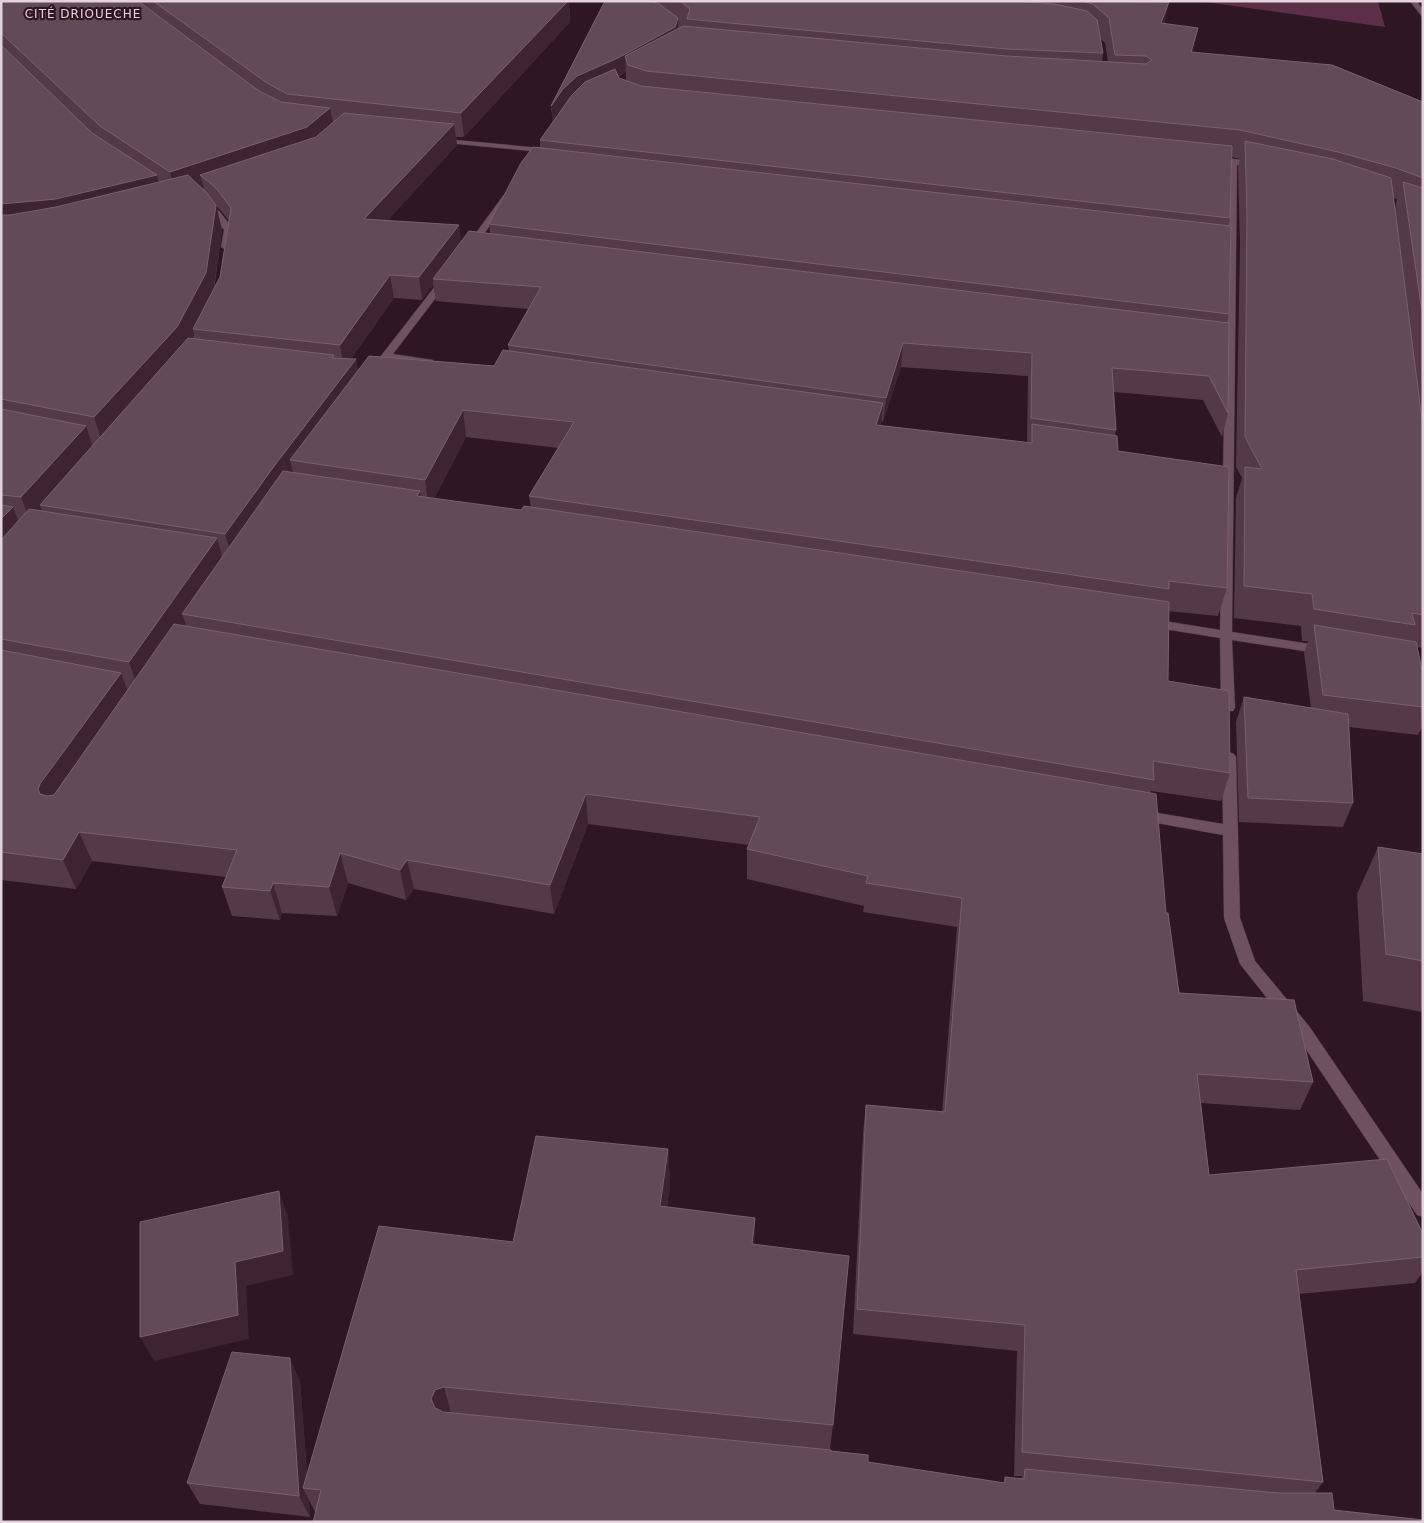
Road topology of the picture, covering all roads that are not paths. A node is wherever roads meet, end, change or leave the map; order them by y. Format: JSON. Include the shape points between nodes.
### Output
{"nodes":[{"id":1,"x":1413,"y":1,"type":"edge"},
{"id":2,"x":1423,"y":16,"type":"edge"},
{"id":3,"x":424,"y":138,"type":"edge"},
{"id":4,"x":1204,"y":158,"type":"edge"},
{"id":5,"x":1233,"y":162,"type":"junction"},
{"id":6,"x":532,"y":163,"type":"edge"},
{"id":7,"x":1269,"y":168,"type":"edge"},
{"id":8,"x":515,"y":186,"type":"edge"},
{"id":9,"x":196,"y":195,"type":"edge"},
{"id":10,"x":470,"y":251,"type":"edge"},
{"id":11,"x":225,"y":256,"type":"edge"},
{"id":12,"x":451,"y":271,"type":"edge"},
{"id":13,"x":388,"y":356,"type":"junction"},
{"id":14,"x":436,"y":363,"type":"edge"},
{"id":15,"x":366,"y":379,"type":"edge"},
{"id":16,"x":1138,"y":621,"type":"edge"},
{"id":17,"x":1226,"y":634,"type":"junction"},
{"id":18,"x":1334,"y":652,"type":"edge"},
{"id":19,"x":1228,"y":723,"type":"edge"},
{"id":20,"x":1228,"y":743,"type":"edge"},
{"id":21,"x":1122,"y":812,"type":"edge"},
{"id":22,"x":1230,"y":831,"type":"junction"},
{"id":23,"x":1423,"y":1209,"type":"edge"}],
"edges":[{"from":1,"to":2,"type":"street"},
{"from":3,"to":6,"type":"street","via":[[544,146]]},
{"from":4,"to":5,"type":"street"},
{"from":5,"to":7,"type":"street"},
{"from":5,"to":17,"type":"street","via":[[1228,243],[1224,476]]},
{"from":8,"to":10,"type":"street"},
{"from":9,"to":11,"type":"street","via":[[229,230]]},
{"from":12,"to":13,"type":"street"},
{"from":13,"to":14,"type":"street"},
{"from":13,"to":15,"type":"street"},
{"from":16,"to":17,"type":"street"},
{"from":17,"to":18,"type":"street"},
{"from":17,"to":19,"type":"street"},
{"from":20,"to":22,"type":"street"},
{"from":21,"to":22,"type":"street"},
{"from":22,"to":23,"type":"street","via":[[1232,918],[1248,964],[1303,1031]]}]}
